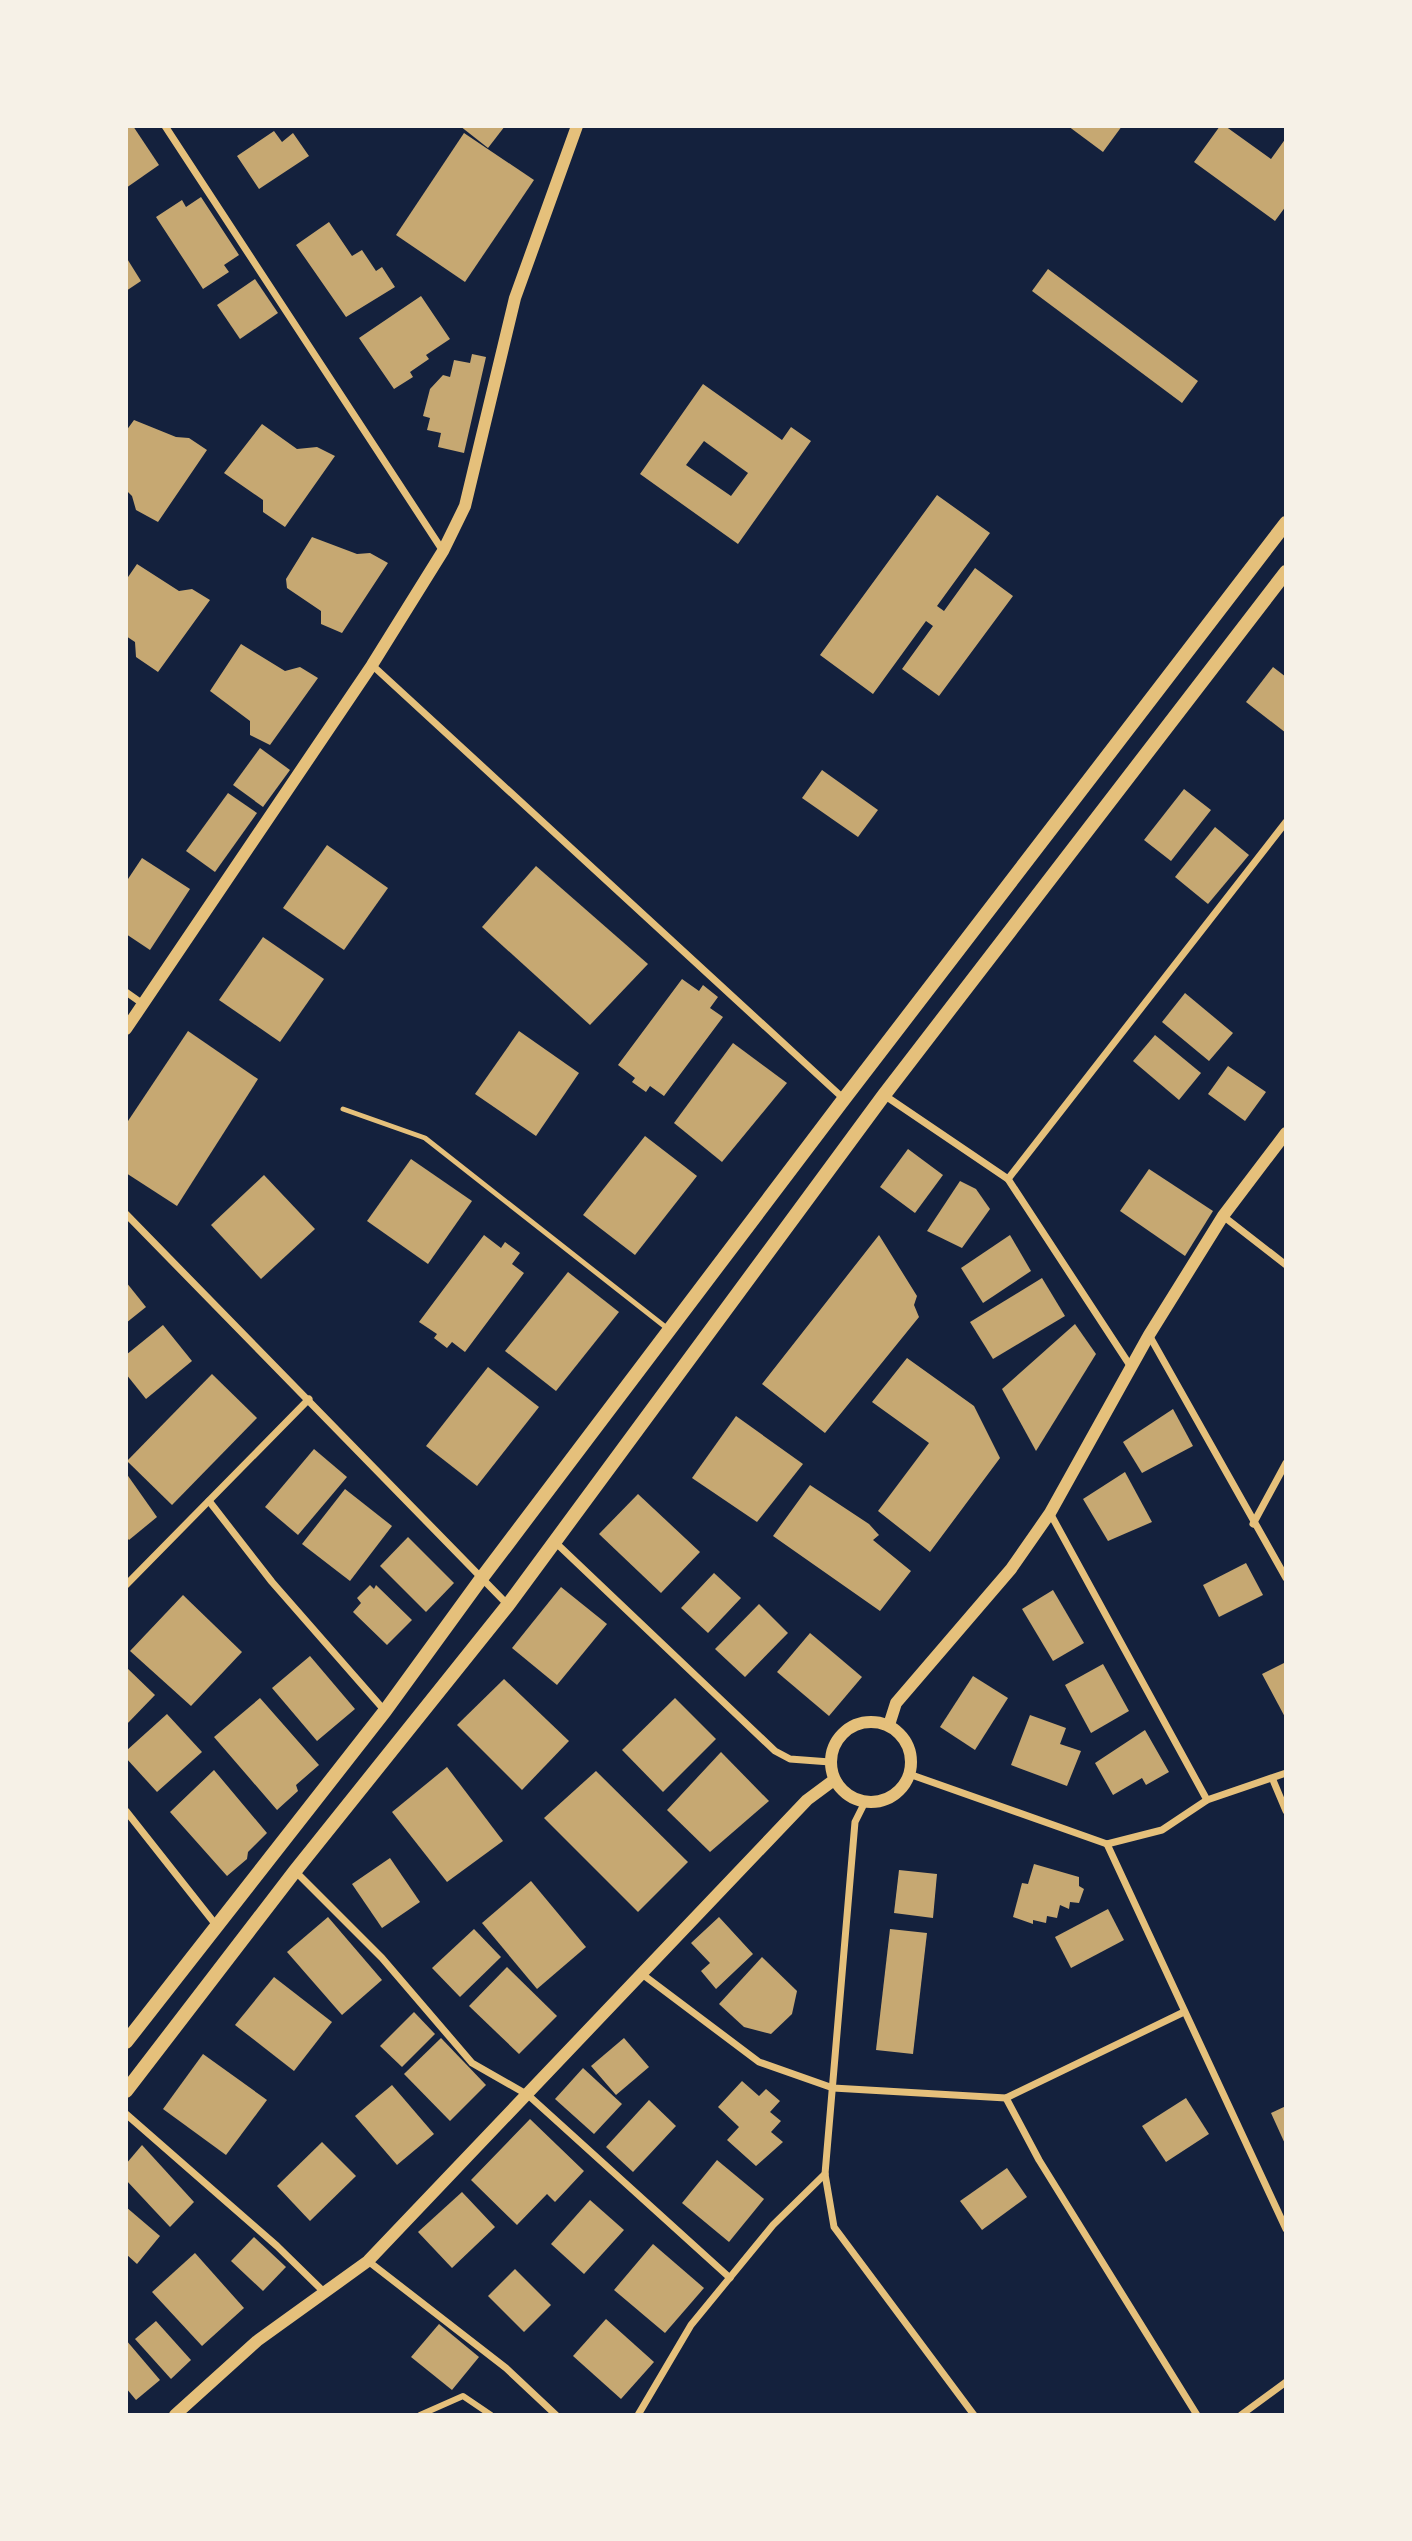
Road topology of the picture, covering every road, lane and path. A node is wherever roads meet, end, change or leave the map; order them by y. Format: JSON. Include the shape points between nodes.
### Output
{"nodes":[{"id":1,"x":165,"y":126,"type":"edge"},
{"id":2,"x":577,"y":126,"type":"edge"},
{"id":3,"x":1286,"y":523,"type":"edge"},
{"id":4,"x":443,"y":551,"type":"junction"},
{"id":5,"x":1286,"y":572,"type":"edge"},
{"id":6,"x":1281,"y":588,"type":"edge"},
{"id":7,"x":372,"y":665,"type":"junction"},
{"id":8,"x":1286,"y":822,"type":"edge"},
{"id":9,"x":126,"y":992,"type":"edge"},
{"id":10,"x":143,"y":1004,"type":"junction"},
{"id":11,"x":126,"y":1029,"type":"edge"},
{"id":12,"x":884,"y":1095,"type":"junction"},
{"id":13,"x":844,"y":1099,"type":"junction"},
{"id":14,"x":343,"y":1109,"type":"dead end"},
{"id":15,"x":1286,"y":1133,"type":"edge"},
{"id":16,"x":1008,"y":1179,"type":"junction"},
{"id":17,"x":126,"y":1214,"type":"edge"},
{"id":18,"x":1223,"y":1216,"type":"junction"},
{"id":19,"x":1286,"y":1265,"type":"edge"},
{"id":20,"x":670,"y":1330,"type":"junction"},
{"id":21,"x":1149,"y":1335,"type":"junction"},
{"id":22,"x":1131,"y":1367,"type":"junction"},
{"id":23,"x":309,"y":1399,"type":"junction"},
{"id":24,"x":1286,"y":1463,"type":"edge"},
{"id":25,"x":209,"y":1501,"type":"junction"},
{"id":26,"x":1050,"y":1513,"type":"junction"},
{"id":27,"x":1253,"y":1524,"type":"junction"},
{"id":28,"x":555,"y":1542,"type":"junction"},
{"id":29,"x":1286,"y":1578,"type":"edge"},
{"id":30,"x":481,"y":1579,"type":"junction"},
{"id":31,"x":126,"y":1585,"type":"edge"},
{"id":32,"x":508,"y":1605,"type":"junction"},
{"id":33,"x":385,"y":1711,"type":"junction"},
{"id":34,"x":889,"y":1725,"type":"junction"},
{"id":35,"x":830,"y":1762,"type":"junction"},
{"id":36,"x":1286,"y":1773,"type":"edge"},
{"id":37,"x":909,"y":1774,"type":"junction"},
{"id":38,"x":834,"y":1780,"type":"junction"},
{"id":39,"x":1273,"y":1780,"type":"junction"},
{"id":40,"x":1207,"y":1800,"type":"junction"},
{"id":41,"x":865,"y":1802,"type":"junction"},
{"id":42,"x":126,"y":1811,"type":"edge"},
{"id":43,"x":1286,"y":1811,"type":"edge"},
{"id":44,"x":1107,"y":1844,"type":"junction"},
{"id":45,"x":295,"y":1871,"type":"junction"},
{"id":46,"x":216,"y":1925,"type":"junction"},
{"id":47,"x":642,"y":1974,"type":"junction"},
{"id":48,"x":1184,"y":2012,"type":"junction"},
{"id":49,"x":126,"y":2042,"type":"edge"},
{"id":50,"x":833,"y":2088,"type":"junction"},
{"id":51,"x":126,"y":2091,"type":"edge"},
{"id":52,"x":528,"y":2095,"type":"junction"},
{"id":53,"x":1006,"y":2098,"type":"junction"},
{"id":54,"x":126,"y":2114,"type":"edge"},
{"id":55,"x":825,"y":2174,"type":"junction"},
{"id":56,"x":1286,"y":2229,"type":"edge"},
{"id":57,"x":368,"y":2261,"type":"junction"},
{"id":58,"x":730,"y":2278,"type":"junction"},
{"id":59,"x":324,"y":2292,"type":"junction"},
{"id":60,"x":1286,"y":2382,"type":"edge"},
{"id":61,"x":175,"y":2415,"type":"edge"},
{"id":62,"x":420,"y":2415,"type":"edge"},
{"id":63,"x":491,"y":2415,"type":"edge"},
{"id":64,"x":556,"y":2415,"type":"edge"},
{"id":65,"x":638,"y":2415,"type":"edge"},
{"id":66,"x":974,"y":2415,"type":"edge"},
{"id":67,"x":1197,"y":2415,"type":"edge"},
{"id":68,"x":1241,"y":2415,"type":"edge"}],
"edges":[{"from":1,"to":4,"type":"street"},
{"from":2,"to":4,"type":"street","via":[[515,298],[466,506]]},
{"from":3,"to":13,"type":"main road"},
{"from":4,"to":7,"type":"street"},
{"from":5,"to":6,"type":"main road"},
{"from":6,"to":12,"type":"main road"},
{"from":7,"to":10,"type":"street"},
{"from":7,"to":13,"type":"street"},
{"from":8,"to":16,"type":"street"},
{"from":9,"to":10,"type":"street"},
{"from":10,"to":11,"type":"street"},
{"from":12,"to":16,"type":"street"},
{"from":12,"to":28,"type":"main road"},
{"from":13,"to":20,"type":"main road"},
{"from":14,"to":20,"type":"lane","via":[[425,1138]]},
{"from":15,"to":18,"type":"street"},
{"from":16,"to":22,"type":"street"},
{"from":17,"to":23,"type":"street"},
{"from":18,"to":19,"type":"street"},
{"from":18,"to":21,"type":"street"},
{"from":20,"to":30,"type":"main road"},
{"from":21,"to":22,"type":"street"},
{"from":21,"to":27,"type":"street"},
{"from":22,"to":26,"type":"street"},
{"from":23,"to":25,"type":"street"},
{"from":23,"to":30,"type":"street"},
{"from":24,"to":27,"type":"street"},
{"from":25,"to":31,"type":"street"},
{"from":25,"to":33,"type":"street","via":[[272,1582]]},
{"from":26,"to":34,"type":"street","via":[[1011,1569],[896,1703]]},
{"from":26,"to":40,"type":"street"},
{"from":27,"to":29,"type":"street"},
{"from":28,"to":32,"type":"main road"},
{"from":28,"to":35,"type":"street","via":[[775,1751],[790,1759]]},
{"from":30,"to":32,"type":"street"},
{"from":30,"to":33,"type":"main road"},
{"from":32,"to":45,"type":"main road"},
{"from":33,"to":46,"type":"main road"},
{"from":34,"to":35,"type":"street","via":[[862,1722],[850,1728],[833,1748]]},
{"from":34,"to":37,"type":"street","via":[[907,1742]]},
{"from":35,"to":38,"type":"street"},
{"from":36,"to":39,"type":"street"},
{"from":37,"to":41,"type":"street","via":[[891,1798]]},
{"from":37,"to":44,"type":"street"},
{"from":38,"to":41,"type":"street","via":[[853,1798]]},
{"from":38,"to":47,"type":"street","via":[[807,1800]]},
{"from":39,"to":40,"type":"street"},
{"from":39,"to":43,"type":"street"},
{"from":40,"to":44,"type":"street","via":[[1162,1830]]},
{"from":41,"to":50,"type":"street","via":[[855,1822]]},
{"from":42,"to":46,"type":"street"},
{"from":44,"to":48,"type":"street"},
{"from":45,"to":51,"type":"main road"},
{"from":45,"to":52,"type":"street","via":[[382,1958],[472,2063]]},
{"from":46,"to":49,"type":"main road"},
{"from":47,"to":50,"type":"street","via":[[759,2062]]},
{"from":47,"to":52,"type":"street"},
{"from":48,"to":53,"type":"street"},
{"from":48,"to":56,"type":"street"},
{"from":50,"to":53,"type":"street"},
{"from":50,"to":55,"type":"street"},
{"from":52,"to":57,"type":"street"},
{"from":52,"to":58,"type":"street"},
{"from":53,"to":67,"type":"street","via":[[1039,2160]]},
{"from":54,"to":59,"type":"street"},
{"from":55,"to":58,"type":"street","via":[[773,2225]]},
{"from":55,"to":66,"type":"street","via":[[834,2227]]},
{"from":57,"to":59,"type":"street"},
{"from":57,"to":64,"type":"street","via":[[506,2368]]},
{"from":58,"to":65,"type":"street","via":[[691,2325]]},
{"from":59,"to":61,"type":"street","via":[[257,2341]]},
{"from":60,"to":68,"type":"street"},
{"from":62,"to":63,"type":"street","via":[[463,2396]]}]}
